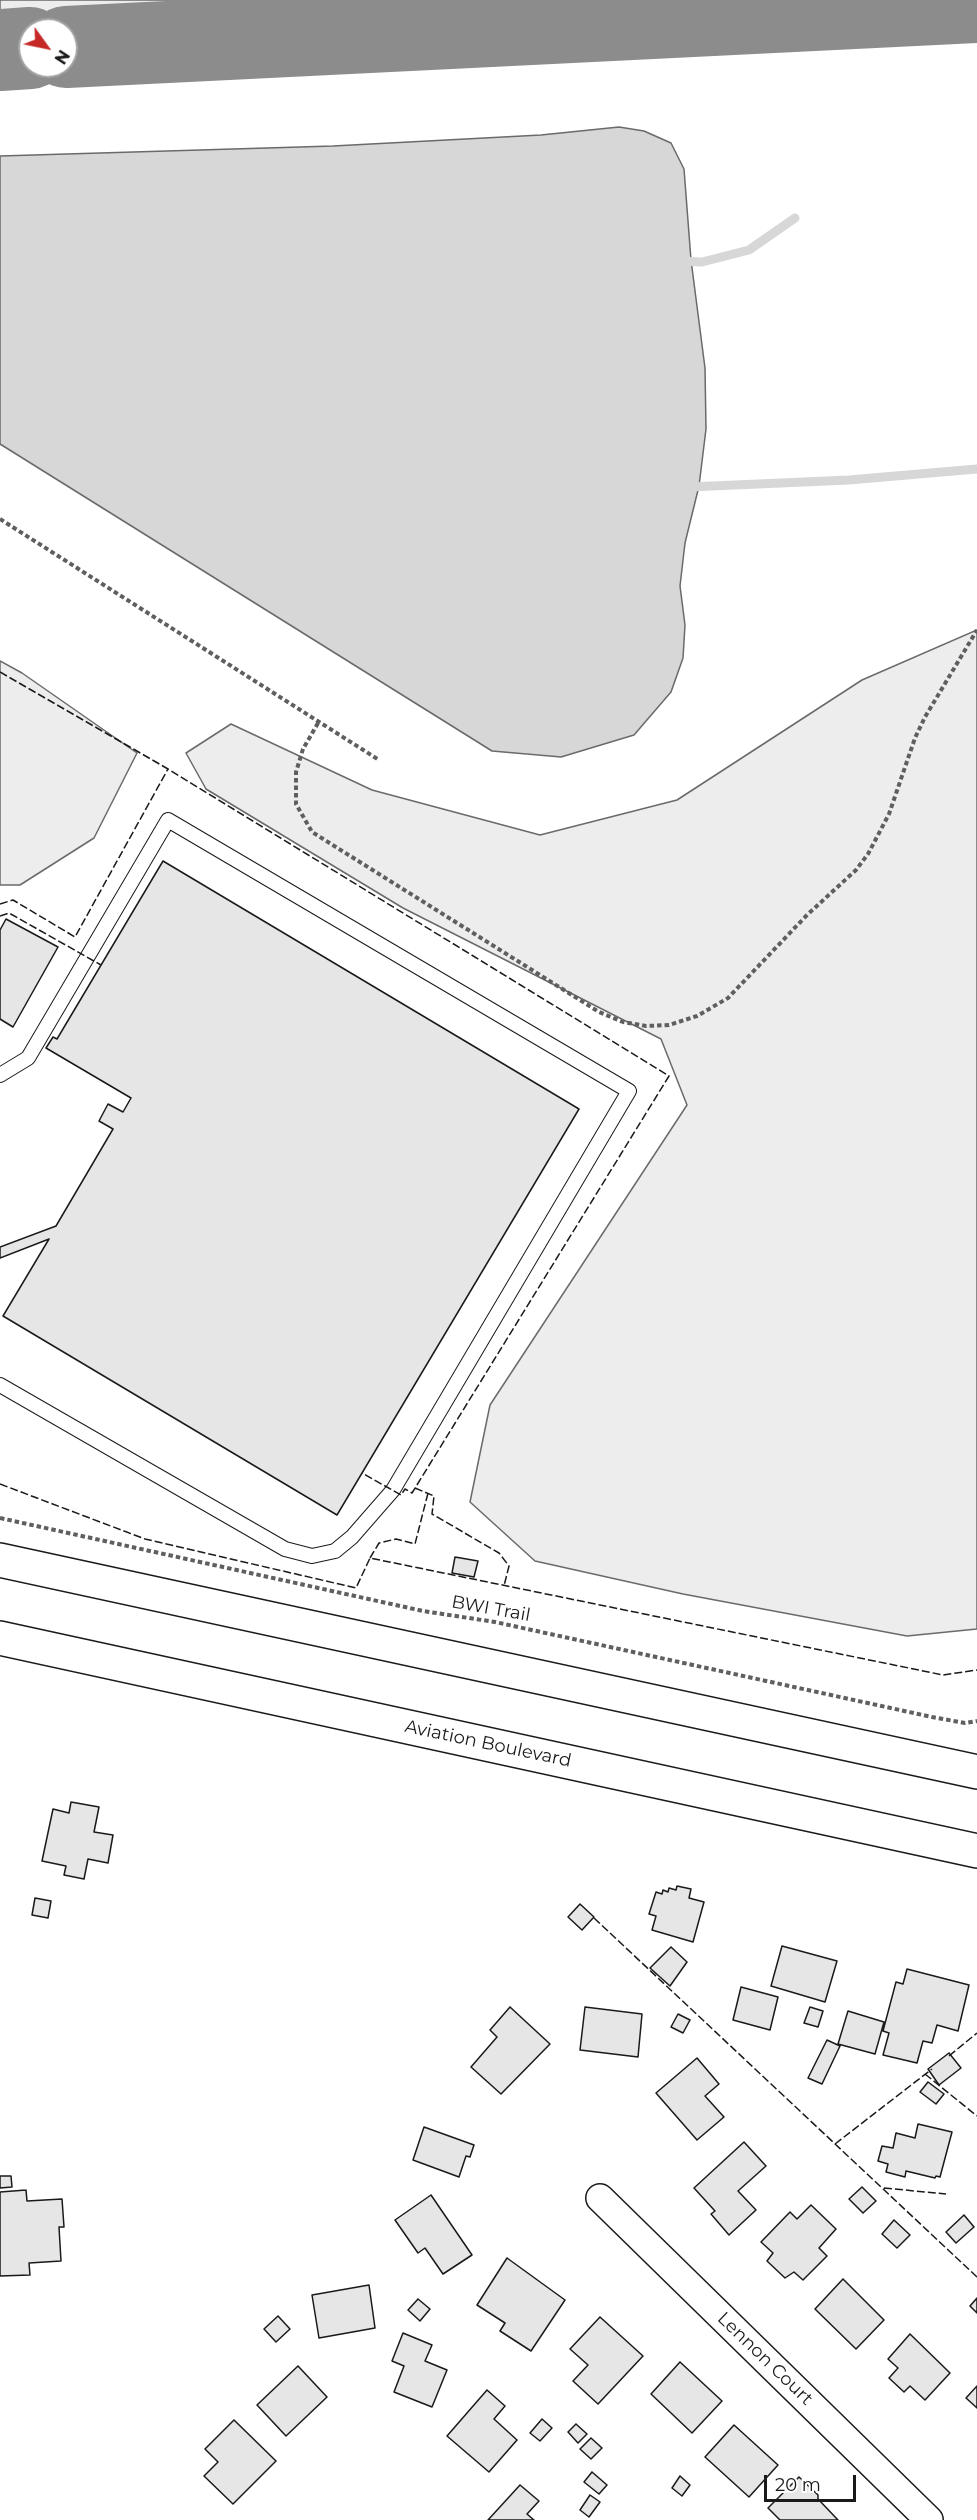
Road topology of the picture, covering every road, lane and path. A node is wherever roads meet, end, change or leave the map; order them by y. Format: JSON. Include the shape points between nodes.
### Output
{"nodes":[{"id":1,"x":0,"y":519,"type":"edge"},
{"id":2,"x":977,"y":630,"type":"edge"},
{"id":3,"x":318,"y":723,"type":"junction"},
{"id":4,"x":380,"y":760,"type":"dead end"},
{"id":5,"x":0,"y":1075,"type":"edge"},
{"id":6,"x":0,"y":1385,"type":"edge"},
{"id":7,"x":0,"y":1518,"type":"edge"},
{"id":8,"x":0,"y":1560,"type":"edge"},
{"id":9,"x":0,"y":1638,"type":"edge"},
{"id":10,"x":977,"y":1721,"type":"edge"},
{"id":11,"x":977,"y":1772,"type":"edge"},
{"id":12,"x":977,"y":1851,"type":"edge"},
{"id":13,"x":600,"y":2198,"type":"dead end"},
{"id":14,"x":929,"y":2520,"type":"edge"}],
"edges":[{"from":1,"to":3,"type":"path"},
{"from":2,"to":3,"type":"path","via":[[925,717],[890,814],[868,854],[728,998],[697,1016],[669,1025],[623,1022],[599,1012],[312,832],[296,804],[296,772],[303,749]]},
{"from":3,"to":4,"type":"path"},
{"from":5,"to":6,"type":"lane","via":[[28,1058],[168,820],[629,1091],[393,1490],[335,1551],[312,1556],[285,1549]]},
{"from":7,"to":10,"type":"path","name":"BWI Trail","via":[[920,1715],[965,1723]]},
{"from":8,"to":11,"type":"main road"},
{"from":9,"to":12,"type":"main road","name":"Aviation Boulevard"},
{"from":13,"to":14,"type":"street","name":"Lennon Court"}]}
